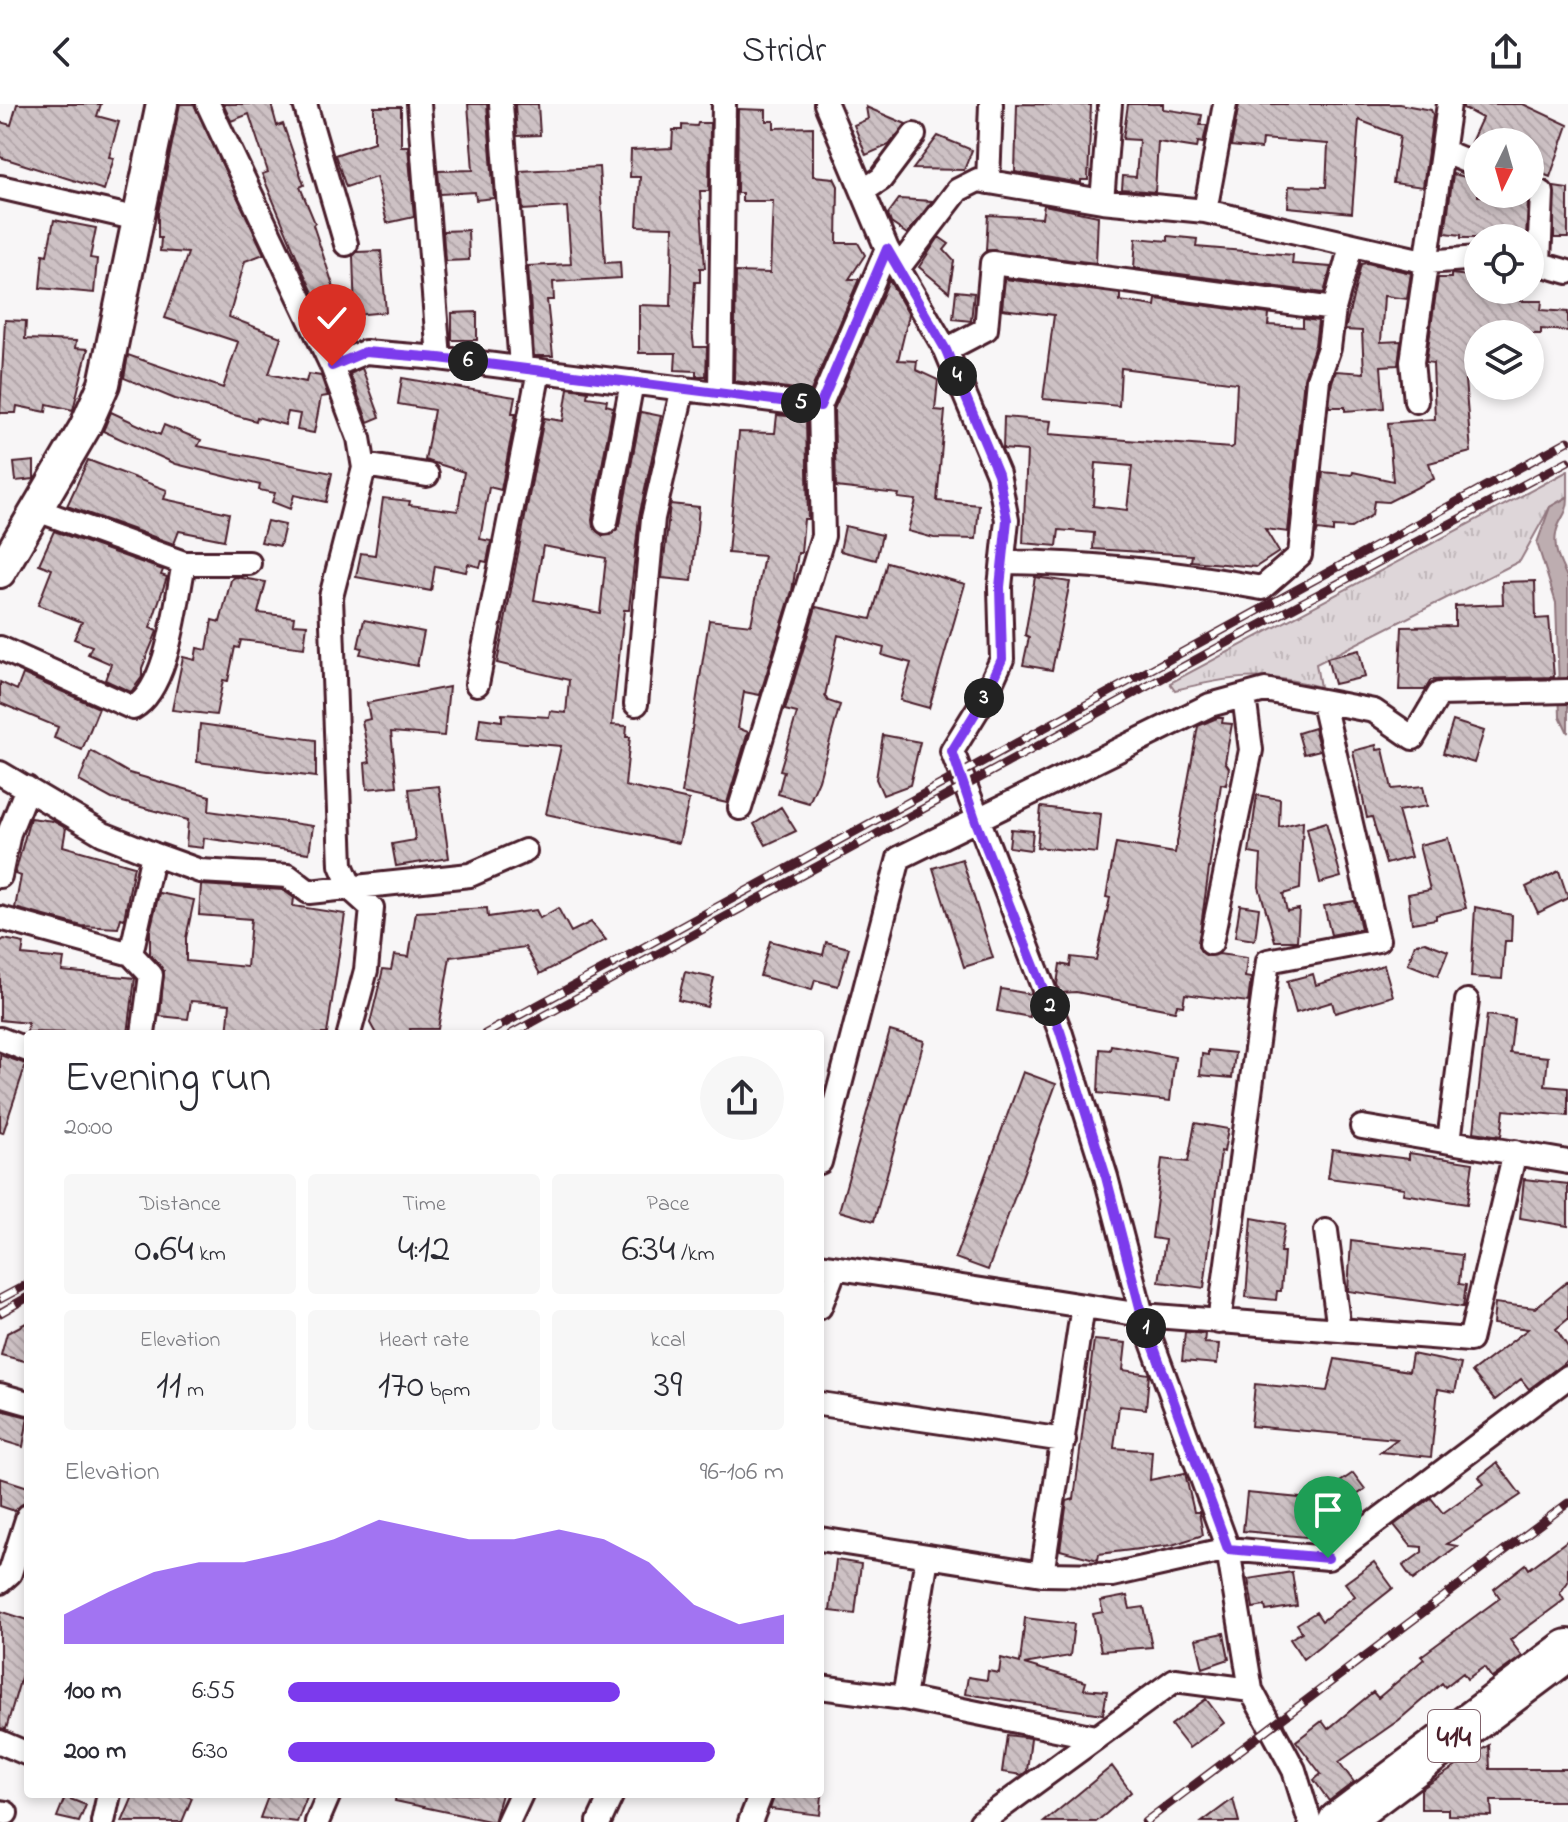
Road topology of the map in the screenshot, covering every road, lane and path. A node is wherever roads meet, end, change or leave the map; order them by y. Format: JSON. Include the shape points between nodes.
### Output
{"nodes":[{"id":1,"x":162,"y":104,"type":"edge"},
{"id":2,"x":208,"y":104,"type":"edge"},
{"id":3,"x":305,"y":104,"type":"edge"},
{"id":4,"x":419,"y":104,"type":"edge"},
{"id":5,"x":501,"y":104,"type":"edge"},
{"id":6,"x":724,"y":104,"type":"edge"},
{"id":7,"x":826,"y":104,"type":"edge"},
{"id":8,"x":991,"y":104,"type":"edge"},
{"id":9,"x":1110,"y":104,"type":"edge"},
{"id":10,"x":1225,"y":104,"type":"edge"},
{"id":11,"x":1449,"y":104,"type":"edge"},
{"id":12,"x":914,"y":135,"type":"dead end"},
{"id":13,"x":1445,"y":152,"type":"junction"},
{"id":14,"x":1464,"y":160,"type":"edge"},
{"id":15,"x":988,"y":182,"type":"junction"},
{"id":16,"x":0,"y":187,"type":"edge"},
{"id":17,"x":863,"y":191,"type":"junction"},
{"id":18,"x":1102,"y":201,"type":"junction"},
{"id":19,"x":1205,"y":211,"type":"junction"},
{"id":20,"x":138,"y":219,"type":"junction"},
{"id":21,"x":346,"y":244,"type":"dead end"},
{"id":22,"x":1351,"y":246,"type":"junction"},
{"id":23,"x":894,"y":257,"type":"junction"},
{"id":24,"x":1464,"y":259,"type":"edge"},
{"id":25,"x":1427,"y":262,"type":"junction"},
{"id":26,"x":1544,"y":265,"type":"edge"},
{"id":27,"x":1568,"y":272,"type":"edge"},
{"id":28,"x":1334,"y":309,"type":"junction"},
{"id":29,"x":946,"y":350,"type":"junction"},
{"id":30,"x":439,"y":358,"type":"junction"},
{"id":31,"x":332,"y":366,"type":"junction"},
{"id":32,"x":530,"y":369,"type":"junction"},
{"id":33,"x":632,"y":382,"type":"junction"},
{"id":34,"x":683,"y":388,"type":"junction"},
{"id":35,"x":720,"y":391,"type":"junction"},
{"id":36,"x":1416,"y":401,"type":"dead end"},
{"id":37,"x":820,"y":406,"type":"junction"},
{"id":38,"x":364,"y":465,"type":"junction"},
{"id":39,"x":427,"y":475,"type":"dead end"},
{"id":40,"x":37,"y":510,"type":"junction"},
{"id":41,"x":606,"y":522,"type":"dead end"},
{"id":42,"x":1004,"y":562,"type":"junction"},
{"id":43,"x":184,"y":563,"type":"junction"},
{"id":44,"x":249,"y":563,"type":"dead end"},
{"id":45,"x":0,"y":572,"type":"edge"},
{"id":46,"x":0,"y":648,"type":"edge"},
{"id":47,"x":477,"y":684,"type":"dead end"},
{"id":48,"x":1568,"y":691,"type":"edge"},
{"id":49,"x":1244,"y":696,"type":"junction"},
{"id":50,"x":1323,"y":703,"type":"junction"},
{"id":51,"x":636,"y":704,"type":"dead end"},
{"id":52,"x":0,"y":773,"type":"edge"},
{"id":53,"x":27,"y":788,"type":"junction"},
{"id":54,"x":740,"y":808,"type":"dead end"},
{"id":55,"x":976,"y":822,"type":"junction"},
{"id":56,"x":525,"y":851,"type":"dead end"},
{"id":57,"x":153,"y":854,"type":"junction"},
{"id":58,"x":0,"y":876,"type":"edge"},
{"id":59,"x":352,"y":890,"type":"junction"},
{"id":60,"x":0,"y":918,"type":"edge"},
{"id":61,"x":1211,"y":943,"type":"dead end"},
{"id":62,"x":131,"y":954,"type":"junction"},
{"id":63,"x":1467,"y":1001,"type":"dead end"},
{"id":64,"x":144,"y":1030,"type":"edge"},
{"id":65,"x":350,"y":1030,"type":"edge"},
{"id":66,"x":0,"y":1039,"type":"edge"},
{"id":67,"x":24,"y":1048,"type":"edge"},
{"id":68,"x":1362,"y":1127,"type":"dead end"},
{"id":69,"x":1449,"y":1141,"type":"junction"},
{"id":70,"x":824,"y":1147,"type":"edge"},
{"id":71,"x":1515,"y":1152,"type":"junction"},
{"id":72,"x":1568,"y":1162,"type":"edge"},
{"id":73,"x":1326,"y":1231,"type":"dead end"},
{"id":74,"x":827,"y":1266,"type":"edge"},
{"id":75,"x":1083,"y":1306,"type":"junction"},
{"id":76,"x":1142,"y":1315,"type":"junction"},
{"id":77,"x":1219,"y":1322,"type":"junction"},
{"id":78,"x":1339,"y":1330,"type":"junction"},
{"id":79,"x":1568,"y":1377,"type":"edge"},
{"id":80,"x":0,"y":1395,"type":"edge"},
{"id":81,"x":24,"y":1402,"type":"edge"},
{"id":82,"x":824,"y":1405,"type":"edge"},
{"id":83,"x":1064,"y":1440,"type":"junction"},
{"id":84,"x":24,"y":1529,"type":"edge"},
{"id":85,"x":824,"y":1540,"type":"edge"},
{"id":86,"x":1228,"y":1549,"type":"junction"},
{"id":87,"x":927,"y":1557,"type":"junction"},
{"id":88,"x":1042,"y":1574,"type":"junction"},
{"id":89,"x":0,"y":1582,"type":"edge"},
{"id":90,"x":1568,"y":1650,"type":"edge"},
{"id":91,"x":824,"y":1688,"type":"edge"},
{"id":92,"x":1251,"y":1690,"type":"junction"},
{"id":93,"x":904,"y":1698,"type":"junction"},
{"id":94,"x":1095,"y":1737,"type":"junction"},
{"id":95,"x":0,"y":1742,"type":"edge"},
{"id":96,"x":24,"y":1752,"type":"edge"},
{"id":97,"x":108,"y":1798,"type":"edge"},
{"id":98,"x":327,"y":1798,"type":"edge"},
{"id":99,"x":519,"y":1798,"type":"edge"},
{"id":100,"x":610,"y":1798,"type":"edge"},
{"id":101,"x":759,"y":1798,"type":"edge"},
{"id":102,"x":103,"y":1822,"type":"edge"},
{"id":103,"x":317,"y":1822,"type":"edge"},
{"id":104,"x":508,"y":1822,"type":"edge"},
{"id":105,"x":599,"y":1822,"type":"edge"},
{"id":106,"x":750,"y":1822,"type":"edge"},
{"id":107,"x":758,"y":1822,"type":"edge"},
{"id":108,"x":981,"y":1822,"type":"edge"},
{"id":109,"x":1310,"y":1822,"type":"edge"},
{"id":110,"x":1339,"y":1822,"type":"edge"}],
"edges":[{"from":1,"to":20,"type":"street"},
{"from":2,"to":31,"type":"street"},
{"from":3,"to":21,"type":"street"},
{"from":4,"to":30,"type":"street"},
{"from":5,"to":32,"type":"street"},
{"from":6,"to":35,"type":"street"},
{"from":7,"to":17,"type":"street"},
{"from":8,"to":15,"type":"street"},
{"from":9,"to":18,"type":"street"},
{"from":10,"to":19,"type":"street"},
{"from":11,"to":13,"type":"street"},
{"from":12,"to":17,"type":"street","via":[[881,179]]},
{"from":13,"to":14,"type":"street"},
{"from":13,"to":25,"type":"street"},
{"from":15,"to":18,"type":"street"},
{"from":15,"to":23,"type":"street","via":[[978,180],[958,190]]},
{"from":16,"to":20,"type":"street"},
{"from":17,"to":23,"type":"street"},
{"from":18,"to":19,"type":"street"},
{"from":19,"to":22,"type":"street"},
{"from":20,"to":40,"type":"street","via":[[104,384]]},
{"from":22,"to":25,"type":"street"},
{"from":22,"to":28,"type":"street"},
{"from":23,"to":29,"type":"street"},
{"from":23,"to":37,"type":"street"},
{"from":24,"to":25,"type":"street"},
{"from":25,"to":36,"type":"street","via":[[1412,362]]},
{"from":26,"to":27,"type":"street"},
{"from":28,"to":29,"type":"street","via":[[992,263],[986,329]]},
{"from":28,"to":42,"type":"street","via":[[1318,379],[1300,555],[1262,588],[1166,570]]},
{"from":29,"to":42,"type":"street","via":[[998,474],[1007,520]]},
{"from":30,"to":31,"type":"street","via":[[365,352]]},
{"from":30,"to":32,"type":"street"},
{"from":31,"to":38,"type":"street"},
{"from":32,"to":33,"type":"street"},
{"from":32,"to":47,"type":"street"},
{"from":33,"to":34,"type":"street"},
{"from":33,"to":41,"type":"street"},
{"from":34,"to":35,"type":"street"},
{"from":34,"to":51,"type":"street","via":[[653,518]]},
{"from":35,"to":37,"type":"street"},
{"from":37,"to":54,"type":"street","via":[[823,536]]},
{"from":38,"to":39,"type":"street"},
{"from":38,"to":59,"type":"street","via":[[331,597],[341,865]]},
{"from":40,"to":43,"type":"street"},
{"from":40,"to":45,"type":"street"},
{"from":42,"to":55,"type":"street","via":[[1002,659],[952,751]]},
{"from":43,"to":44,"type":"street"},
{"from":43,"to":46,"type":"street","via":[[165,655],[145,701],[133,708]]},
{"from":48,"to":50,"type":"street","via":[[1439,694],[1413,738],[1374,711]]},
{"from":49,"to":50,"type":"street","via":[[1265,690]]},
{"from":49,"to":55,"type":"street","via":[[1197,711]]},
{"from":49,"to":61,"type":"street","via":[[1251,750]]},
{"from":50,"to":77,"type":"street","via":[[1378,940],[1268,961]]},
{"from":52,"to":53,"type":"street"},
{"from":53,"to":57,"type":"street","via":[[103,834]]},
{"from":53,"to":58,"type":"street","via":[[9,833]]},
{"from":55,"to":70,"type":"street","via":[[899,858]]},
{"from":55,"to":76,"type":"street","via":[[1060,1031]]},
{"from":56,"to":59,"type":"street","via":[[470,875]]},
{"from":57,"to":59,"type":"street","via":[[200,871],[288,876],[309,892]]},
{"from":57,"to":62,"type":"street"},
{"from":59,"to":65,"type":"street","via":[[372,908],[366,970]]},
{"from":60,"to":62,"type":"street"},
{"from":62,"to":64,"type":"street","via":[[151,975]]},
{"from":63,"to":69,"type":"street"},
{"from":66,"to":67,"type":"street"},
{"from":68,"to":69,"type":"street"},
{"from":69,"to":71,"type":"street"},
{"from":71,"to":72,"type":"street"},
{"from":71,"to":78,"type":"street","via":[[1470,1340]]},
{"from":73,"to":78,"type":"street"},
{"from":74,"to":75,"type":"street"},
{"from":75,"to":76,"type":"street"},
{"from":75,"to":83,"type":"street"},
{"from":76,"to":77,"type":"street"},
{"from":76,"to":86,"type":"street"},
{"from":77,"to":78,"type":"street"},
{"from":79,"to":86,"type":"street","via":[[1328,1558]]},
{"from":80,"to":81,"type":"street"},
{"from":82,"to":83,"type":"street"},
{"from":83,"to":88,"type":"street"},
{"from":84,"to":89,"type":"street","via":[[10,1573]]},
{"from":85,"to":87,"type":"street"},
{"from":86,"to":88,"type":"street","via":[[1112,1575]]},
{"from":86,"to":92,"type":"street"},
{"from":87,"to":88,"type":"street"},
{"from":87,"to":93,"type":"street"},
{"from":90,"to":110,"type":"highway","number":"414"},
{"from":91,"to":93,"type":"street"},
{"from":92,"to":94,"type":"street","via":[[1175,1680]]},
{"from":92,"to":109,"type":"street","via":[[1294,1770]]},
{"from":93,"to":94,"type":"street"},
{"from":94,"to":108,"type":"street"},
{"from":95,"to":96,"type":"street"},
{"from":97,"to":102,"type":"street"},
{"from":98,"to":103,"type":"street"},
{"from":99,"to":104,"type":"street"},
{"from":100,"to":105,"type":"street"},
{"from":101,"to":106,"type":"street"},
{"from":106,"to":107,"type":"street"}]}
